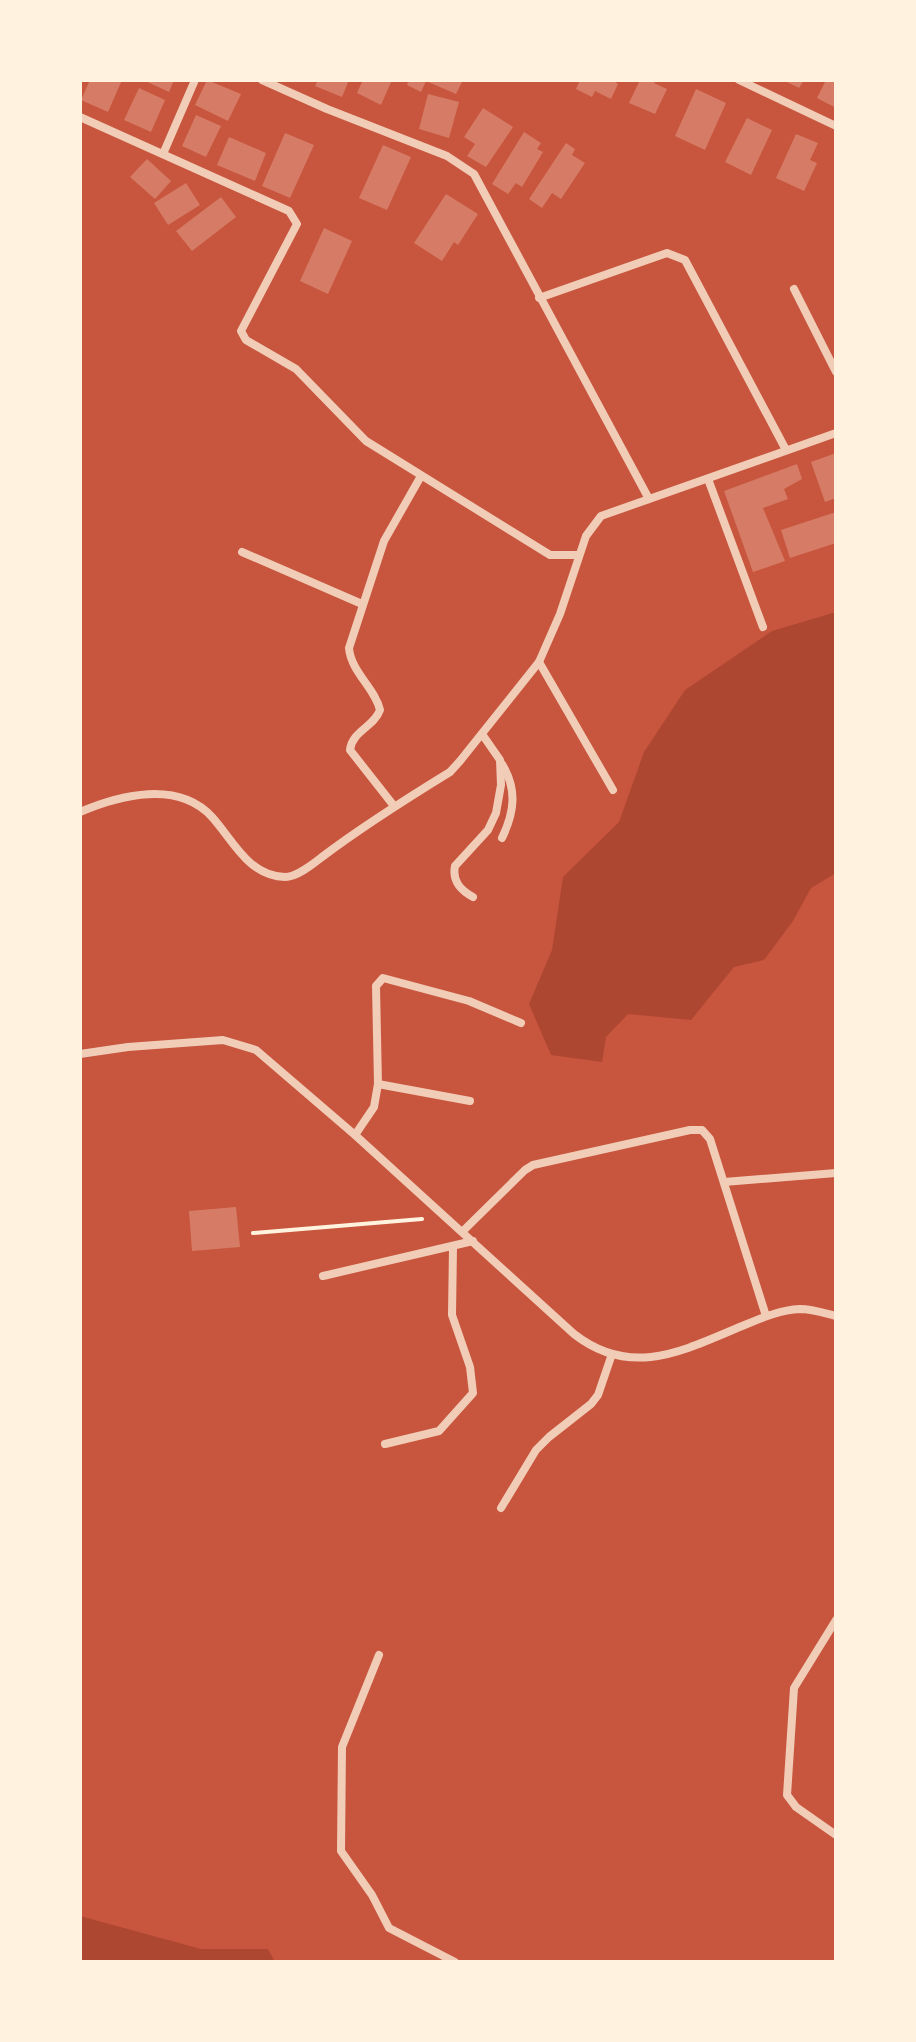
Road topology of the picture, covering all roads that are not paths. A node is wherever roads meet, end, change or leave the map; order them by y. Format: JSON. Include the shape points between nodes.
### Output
{"nodes":[{"id":1,"x":195,"y":80,"type":"edge"},
{"id":2,"x":262,"y":80,"type":"edge"},
{"id":3,"x":745,"y":81,"type":"edge"},
{"id":4,"x":80,"y":117,"type":"edge"},
{"id":5,"x":836,"y":126,"type":"edge"},
{"id":6,"x":163,"y":154,"type":"junction"},
{"id":7,"x":794,"y":289,"type":"dead end"},
{"id":8,"x":539,"y":298,"type":"junction"},
{"id":9,"x":836,"y":372,"type":"edge"},
{"id":10,"x":836,"y":433,"type":"edge"},
{"id":11,"x":786,"y":450,"type":"junction"},
{"id":12,"x":421,"y":476,"type":"junction"},
{"id":13,"x":708,"y":479,"type":"junction"},
{"id":14,"x":649,"y":499,"type":"junction"},
{"id":15,"x":242,"y":552,"type":"dead end"},
{"id":16,"x":579,"y":555,"type":"junction"},
{"id":17,"x":362,"y":604,"type":"junction"},
{"id":18,"x":763,"y":627,"type":"dead end"},
{"id":19,"x":539,"y":662,"type":"junction"},
{"id":20,"x":482,"y":734,"type":"junction"},
{"id":21,"x":500,"y":760,"type":"junction"},
{"id":22,"x":613,"y":790,"type":"dead end"},
{"id":23,"x":394,"y":806,"type":"junction"},
{"id":24,"x":80,"y":812,"type":"edge"},
{"id":25,"x":502,"y":838,"type":"dead end"},
{"id":26,"x":473,"y":897,"type":"dead end"},
{"id":27,"x":521,"y":1023,"type":"dead end"},
{"id":28,"x":80,"y":1054,"type":"edge"},
{"id":29,"x":378,"y":1084,"type":"junction"},
{"id":30,"x":470,"y":1101,"type":"dead end"},
{"id":31,"x":355,"y":1135,"type":"junction"},
{"id":32,"x":836,"y":1173,"type":"edge"},
{"id":33,"x":724,"y":1182,"type":"junction"},
{"id":34,"x":463,"y":1231,"type":"junction"},
{"id":35,"x":473,"y":1241,"type":"junction"},
{"id":36,"x":453,"y":1247,"type":"junction"},
{"id":37,"x":323,"y":1276,"type":"dead end"},
{"id":38,"x":766,"y":1316,"type":"junction"},
{"id":39,"x":836,"y":1316,"type":"edge"},
{"id":40,"x":612,"y":1354,"type":"junction"},
{"id":41,"x":385,"y":1444,"type":"dead end"},
{"id":42,"x":501,"y":1508,"type":"dead end"},
{"id":43,"x":836,"y":1620,"type":"edge"},
{"id":44,"x":379,"y":1655,"type":"dead end"},
{"id":45,"x":836,"y":1835,"type":"edge"},
{"id":46,"x":455,"y":1962,"type":"edge"}],
"edges":[{"from":1,"to":6,"type":"street"},
{"from":2,"to":8,"type":"street","via":[[447,156],[474,174]]},
{"from":3,"to":5,"type":"street"},
{"from":4,"to":6,"type":"street"},
{"from":6,"to":12,"type":"street","via":[[289,211],[297,224],[241,331],[246,340],[296,369],[366,441]]},
{"from":7,"to":9,"type":"street"},
{"from":8,"to":11,"type":"street","via":[[667,253],[685,260]]},
{"from":8,"to":14,"type":"street"},
{"from":10,"to":11,"type":"street"},
{"from":11,"to":13,"type":"street"},
{"from":12,"to":16,"type":"street","via":[[550,555]]},
{"from":12,"to":17,"type":"street","via":[[384,541]]},
{"from":13,"to":14,"type":"street"},
{"from":13,"to":18,"type":"street"},
{"from":14,"to":16,"type":"street","via":[[601,516]]},
{"from":15,"to":17,"type":"street"},
{"from":16,"to":19,"type":"street"},
{"from":17,"to":23,"type":"street","via":[[350,655],[380,710],[354,736],[350,750]]},
{"from":19,"to":20,"type":"street"},
{"from":19,"to":22,"type":"street"},
{"from":20,"to":21,"type":"street"},
{"from":20,"to":23,"type":"street","via":[[450,772]]},
{"from":21,"to":25,"type":"street","via":[[513,792],[512,816]]},
{"from":21,"to":26,"type":"street","via":[[501,785],[492,823],[455,866],[458,887]]},
{"from":23,"to":24,"type":"street","via":[[288,877],[246,861],[211,815],[177,795],[106,801]]},
{"from":27,"to":29,"type":"street","via":[[469,1001],[383,978],[376,986]]},
{"from":28,"to":31,"type":"street","via":[[223,1040],[256,1050]]},
{"from":29,"to":30,"type":"street"},
{"from":29,"to":31,"type":"street","via":[[374,1107]]},
{"from":31,"to":34,"type":"street"},
{"from":32,"to":33,"type":"street"},
{"from":33,"to":34,"type":"street","via":[[707,1134],[690,1130],[533,1165]]},
{"from":33,"to":38,"type":"street"},
{"from":34,"to":35,"type":"street"},
{"from":35,"to":36,"type":"street"},
{"from":35,"to":40,"type":"street","via":[[574,1334]]},
{"from":36,"to":37,"type":"street"},
{"from":36,"to":41,"type":"street","via":[[452,1315],[473,1393],[439,1431]]},
{"from":38,"to":39,"type":"street","via":[[802,1309]]},
{"from":38,"to":40,"type":"street","via":[[664,1356]]},
{"from":40,"to":42,"type":"street","via":[[598,1395],[536,1450]]},
{"from":43,"to":45,"type":"street","via":[[794,1688],[787,1795]]},
{"from":44,"to":46,"type":"street","via":[[342,1747],[341,1851],[389,1928]]}]}
